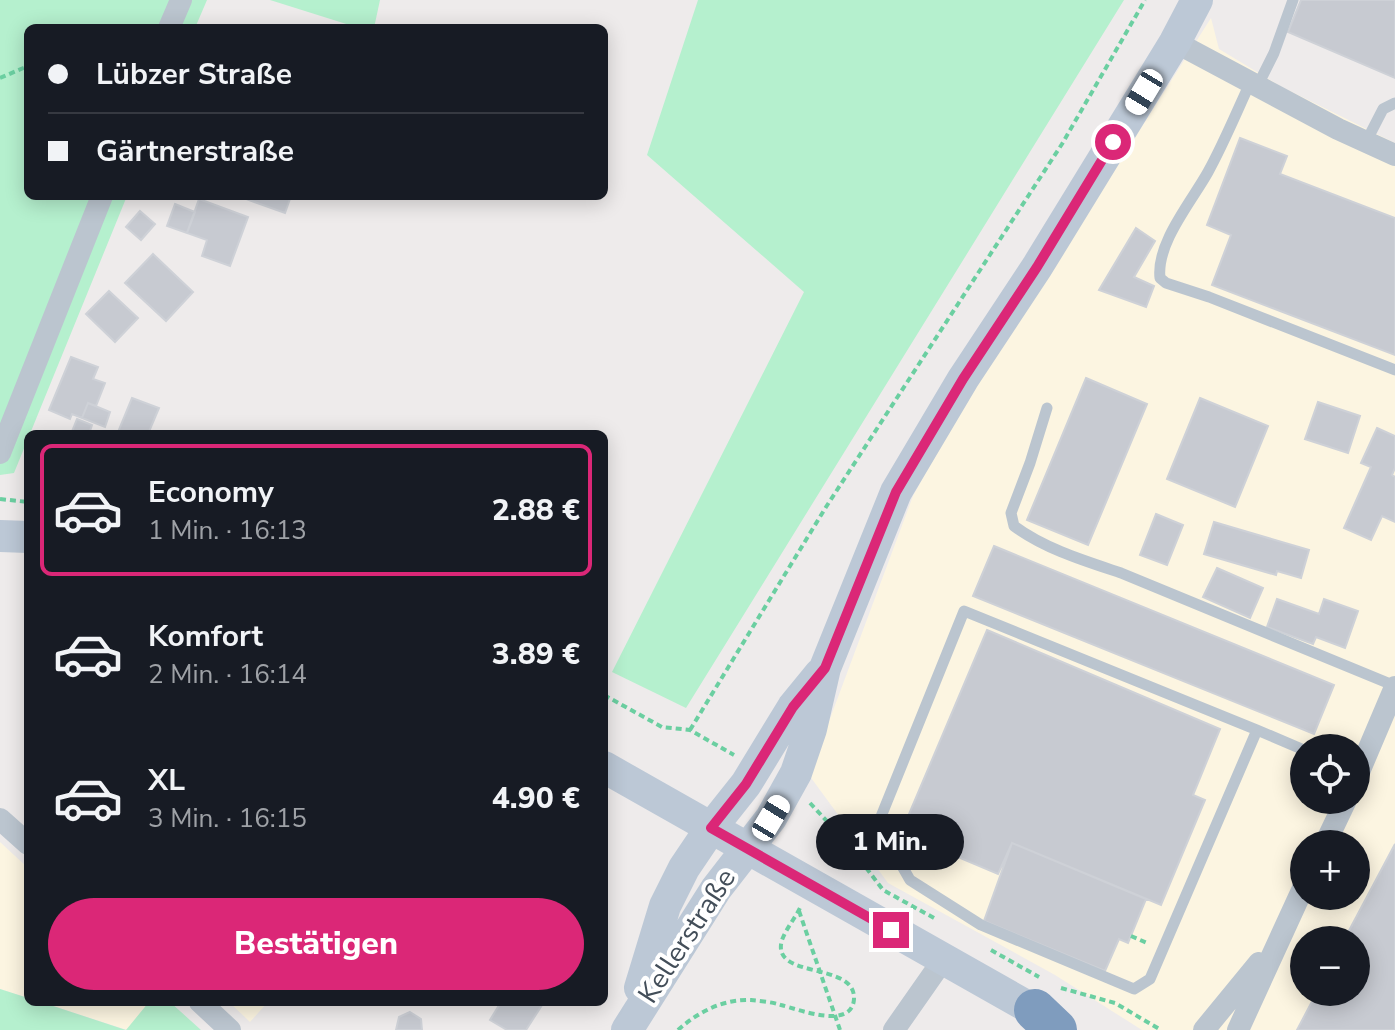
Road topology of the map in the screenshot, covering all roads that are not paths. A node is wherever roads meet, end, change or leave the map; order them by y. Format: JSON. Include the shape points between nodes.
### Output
{"nodes":[{"id":1,"x":181,"y":0,"type":"edge"},
{"id":2,"x":1197,"y":0,"type":"edge"},
{"id":3,"x":1293,"y":0,"type":"edge"},
{"id":4,"x":171,"y":24,"type":"edge"},
{"id":5,"x":1175,"y":42,"type":"junction"},
{"id":6,"x":1254,"y":83,"type":"junction"},
{"id":7,"x":1395,"y":103,"type":"edge"},
{"id":8,"x":1365,"y":143,"type":"junction"},
{"id":9,"x":1395,"y":155,"type":"edge"},
{"id":10,"x":100,"y":200,"type":"edge"},
{"id":11,"x":1395,"y":370,"type":"edge"},
{"id":12,"x":1047,"y":408,"type":"dead end"},
{"id":13,"x":0,"y":453,"type":"edge"},
{"id":14,"x":0,"y":536,"type":"edge"},
{"id":15,"x":24,"y":537,"type":"edge"},
{"id":16,"x":825,"y":668,"type":"junction"},
{"id":17,"x":1395,"y":687,"type":"edge"},
{"id":18,"x":1257,"y":730,"type":"junction"},
{"id":19,"x":1290,"y":744,"type":"edge"},
{"id":20,"x":1370,"y":744,"type":"edge"},
{"id":21,"x":608,"y":769,"type":"edge"},
{"id":22,"x":0,"y":819,"type":"edge"},
{"id":23,"x":711,"y":828,"type":"junction"},
{"id":24,"x":24,"y":840,"type":"edge"},
{"id":25,"x":747,"y":847,"type":"junction"},
{"id":26,"x":1292,"y":910,"type":"edge"},
{"id":27,"x":1278,"y":940,"type":"junction"},
{"id":28,"x":943,"y":960,"type":"junction"},
{"id":29,"x":204,"y":1006,"type":"edge"},
{"id":30,"x":1054,"y":1023,"type":"edge"},
{"id":31,"x":628,"y":1028,"type":"edge"},
{"id":32,"x":230,"y":1030,"type":"edge"},
{"id":33,"x":894,"y":1030,"type":"edge"},
{"id":34,"x":1204,"y":1030,"type":"edge"},
{"id":35,"x":1238,"y":1030,"type":"edge"}],
"edges":[{"from":1,"to":4,"type":"street"},
{"from":2,"to":5,"type":"street"},
{"from":3,"to":6,"type":"lane","via":[[1274,53]]},
{"from":5,"to":6,"type":"street"},
{"from":5,"to":16,"type":"street","via":[[896,492]]},
{"from":6,"to":8,"type":"street"},
{"from":6,"to":11,"type":"lane","via":[[1165,246],[1160,278]]},
{"from":7,"to":8,"type":"lane","via":[[1383,109]]},
{"from":8,"to":9,"type":"street"},
{"from":10,"to":13,"type":"street"},
{"from":12,"to":17,"type":"lane","via":[[1011,513],[1014,526],[1082,560]]},
{"from":14,"to":15,"type":"street"},
{"from":16,"to":23,"type":"street","name":"Kellerstraße"},
{"from":16,"to":25,"type":"street","name":"Kellerstraße","via":[[796,773]]},
{"from":17,"to":20,"type":"street"},
{"from":18,"to":18,"type":"lane","via":[[964,611],[878,824],[910,880],[981,925],[1134,989],[1150,979]]},
{"from":18,"to":19,"type":"lane"},
{"from":21,"to":23,"type":"street"},
{"from":22,"to":24,"type":"street"},
{"from":23,"to":25,"type":"street"},
{"from":23,"to":31,"type":"street","name":"Kellerstraße","via":[[665,906]]},
{"from":25,"to":28,"type":"street"},
{"from":25,"to":31,"type":"street","name":"Kellerstraße"},
{"from":26,"to":27,"type":"street"},
{"from":27,"to":34,"type":"street"},
{"from":27,"to":35,"type":"street"},
{"from":28,"to":30,"type":"street"},
{"from":28,"to":33,"type":"street"},
{"from":29,"to":32,"type":"street"}]}
